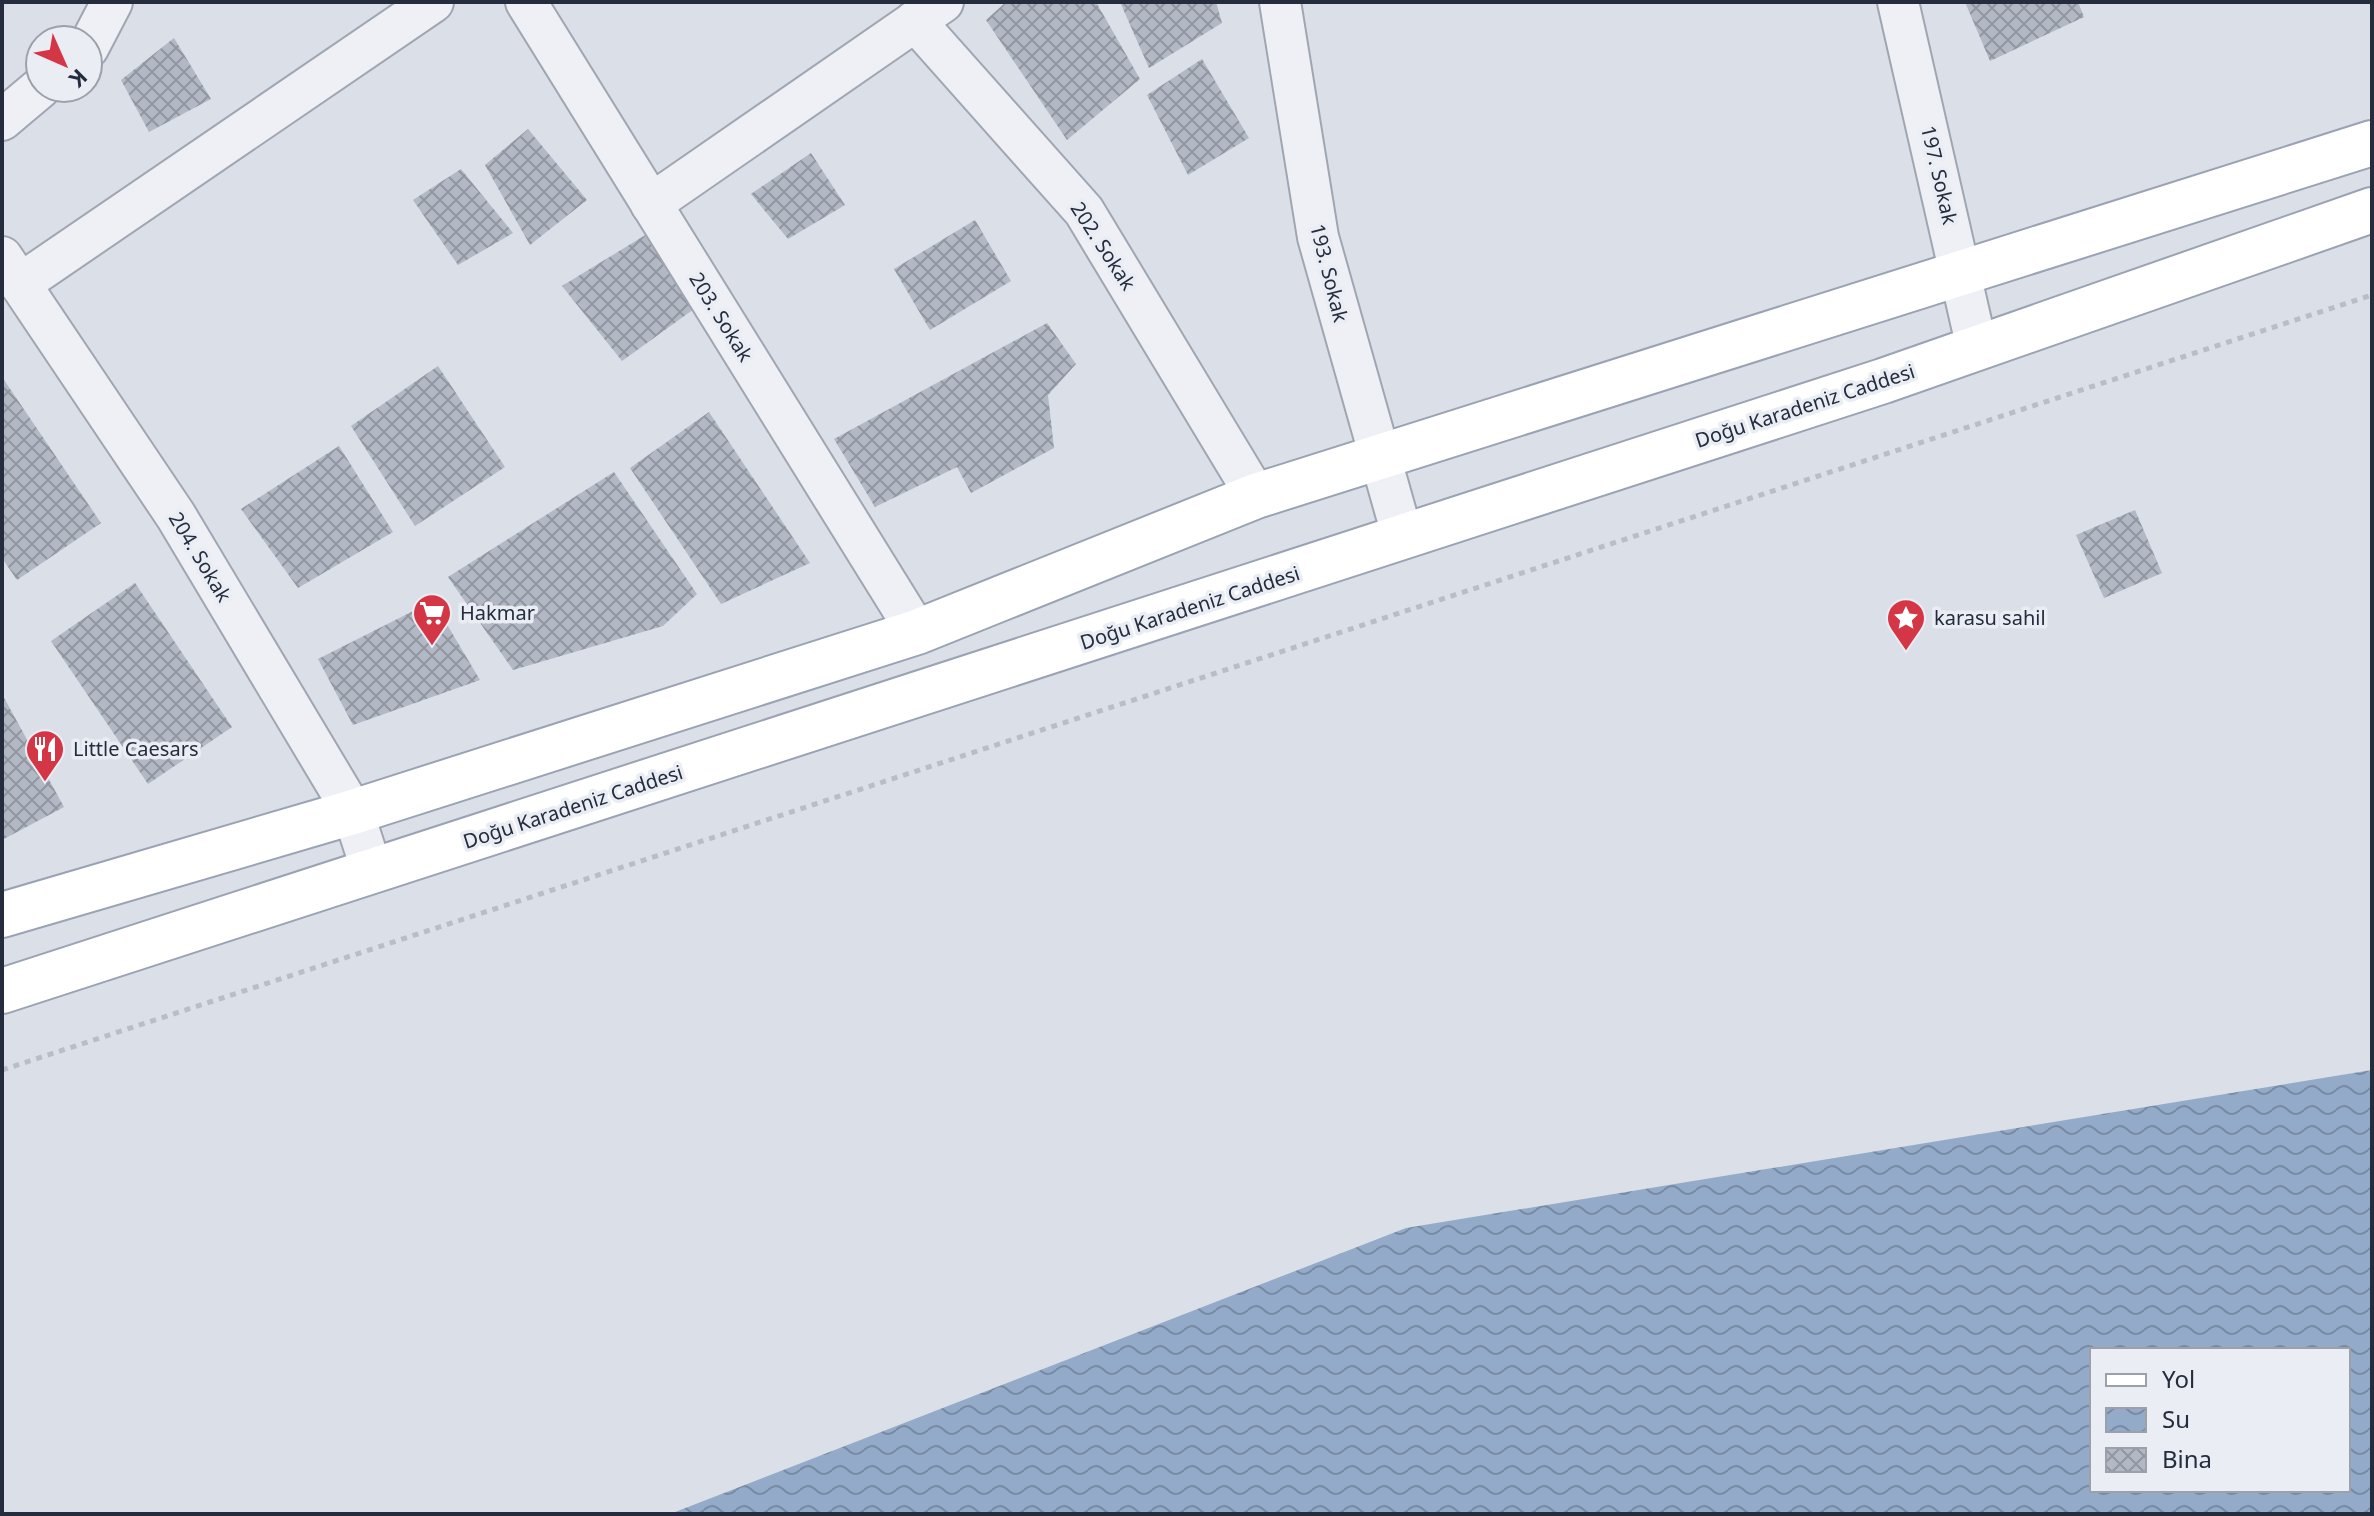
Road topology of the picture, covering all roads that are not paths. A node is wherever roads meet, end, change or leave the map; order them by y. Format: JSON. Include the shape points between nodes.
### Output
{"nodes":[{"id":1,"x":112,"y":2,"type":"edge"},
{"id":2,"x":433,"y":2,"type":"edge"},
{"id":3,"x":526,"y":2,"type":"edge"},
{"id":4,"x":1280,"y":2,"type":"edge"},
{"id":5,"x":1907,"y":6,"type":"edge"},
{"id":6,"x":929,"y":12,"type":"edge"},
{"id":7,"x":101,"y":24,"type":"edge"},
{"id":8,"x":24,"y":101,"type":"edge"},
{"id":9,"x":2,"y":120,"type":"edge"},
{"id":10,"x":2372,"y":143,"type":"edge"},
{"id":11,"x":651,"y":204,"type":"junction"},
{"id":12,"x":2372,"y":210,"type":"edge"},
{"id":13,"x":11,"y":271,"type":"edge"},
{"id":14,"x":1962,"y":272,"type":"junction"},
{"id":15,"x":1977,"y":348,"type":"junction"},
{"id":16,"x":1377,"y":456,"type":"junction"},
{"id":17,"x":1256,"y":496,"type":"junction"},
{"id":18,"x":1403,"y":538,"type":"junction"},
{"id":19,"x":917,"y":632,"type":"junction"},
{"id":20,"x":353,"y":812,"type":"junction"},
{"id":21,"x":372,"y":871,"type":"junction"},
{"id":22,"x":2,"y":915,"type":"edge"},
{"id":23,"x":2,"y":991,"type":"edge"}],
"edges":[{"from":1,"to":7,"type":"street"},
{"from":2,"to":13,"type":"street"},
{"from":3,"to":11,"type":"street","name":"203. Sokak"},
{"from":4,"to":16,"type":"street","name":"193. Sokak","via":[[1318,237]]},
{"from":5,"to":14,"type":"street","name":"197. Sokak"},
{"from":6,"to":11,"type":"street"},
{"from":6,"to":17,"type":"street","name":"202. Sokak","via":[[1084,211]]},
{"from":8,"to":9,"type":"street"},
{"from":10,"to":14,"type":"main road"},
{"from":11,"to":19,"type":"street","name":"203. Sokak"},
{"from":12,"to":15,"type":"main road","name":"Doğu Karadeniz Caddesi"},
{"from":13,"to":20,"type":"street","name":"204. Sokak","via":[[176,516]]},
{"from":14,"to":15,"type":"street","name":"197. Sokak"},
{"from":14,"to":16,"type":"main road"},
{"from":15,"to":18,"type":"main road","name":"Doğu Karadeniz Caddesi"},
{"from":16,"to":17,"type":"main road"},
{"from":16,"to":18,"type":"street","name":"193. Sokak"},
{"from":17,"to":19,"type":"main road"},
{"from":18,"to":21,"type":"main road","name":"Doğu Karadeniz Caddesi"},
{"from":19,"to":20,"type":"main road"},
{"from":20,"to":21,"type":"street","name":"204. Sokak"},
{"from":20,"to":22,"type":"main road"},
{"from":21,"to":23,"type":"main road","name":"Doğu Karadeniz Caddesi"}]}
